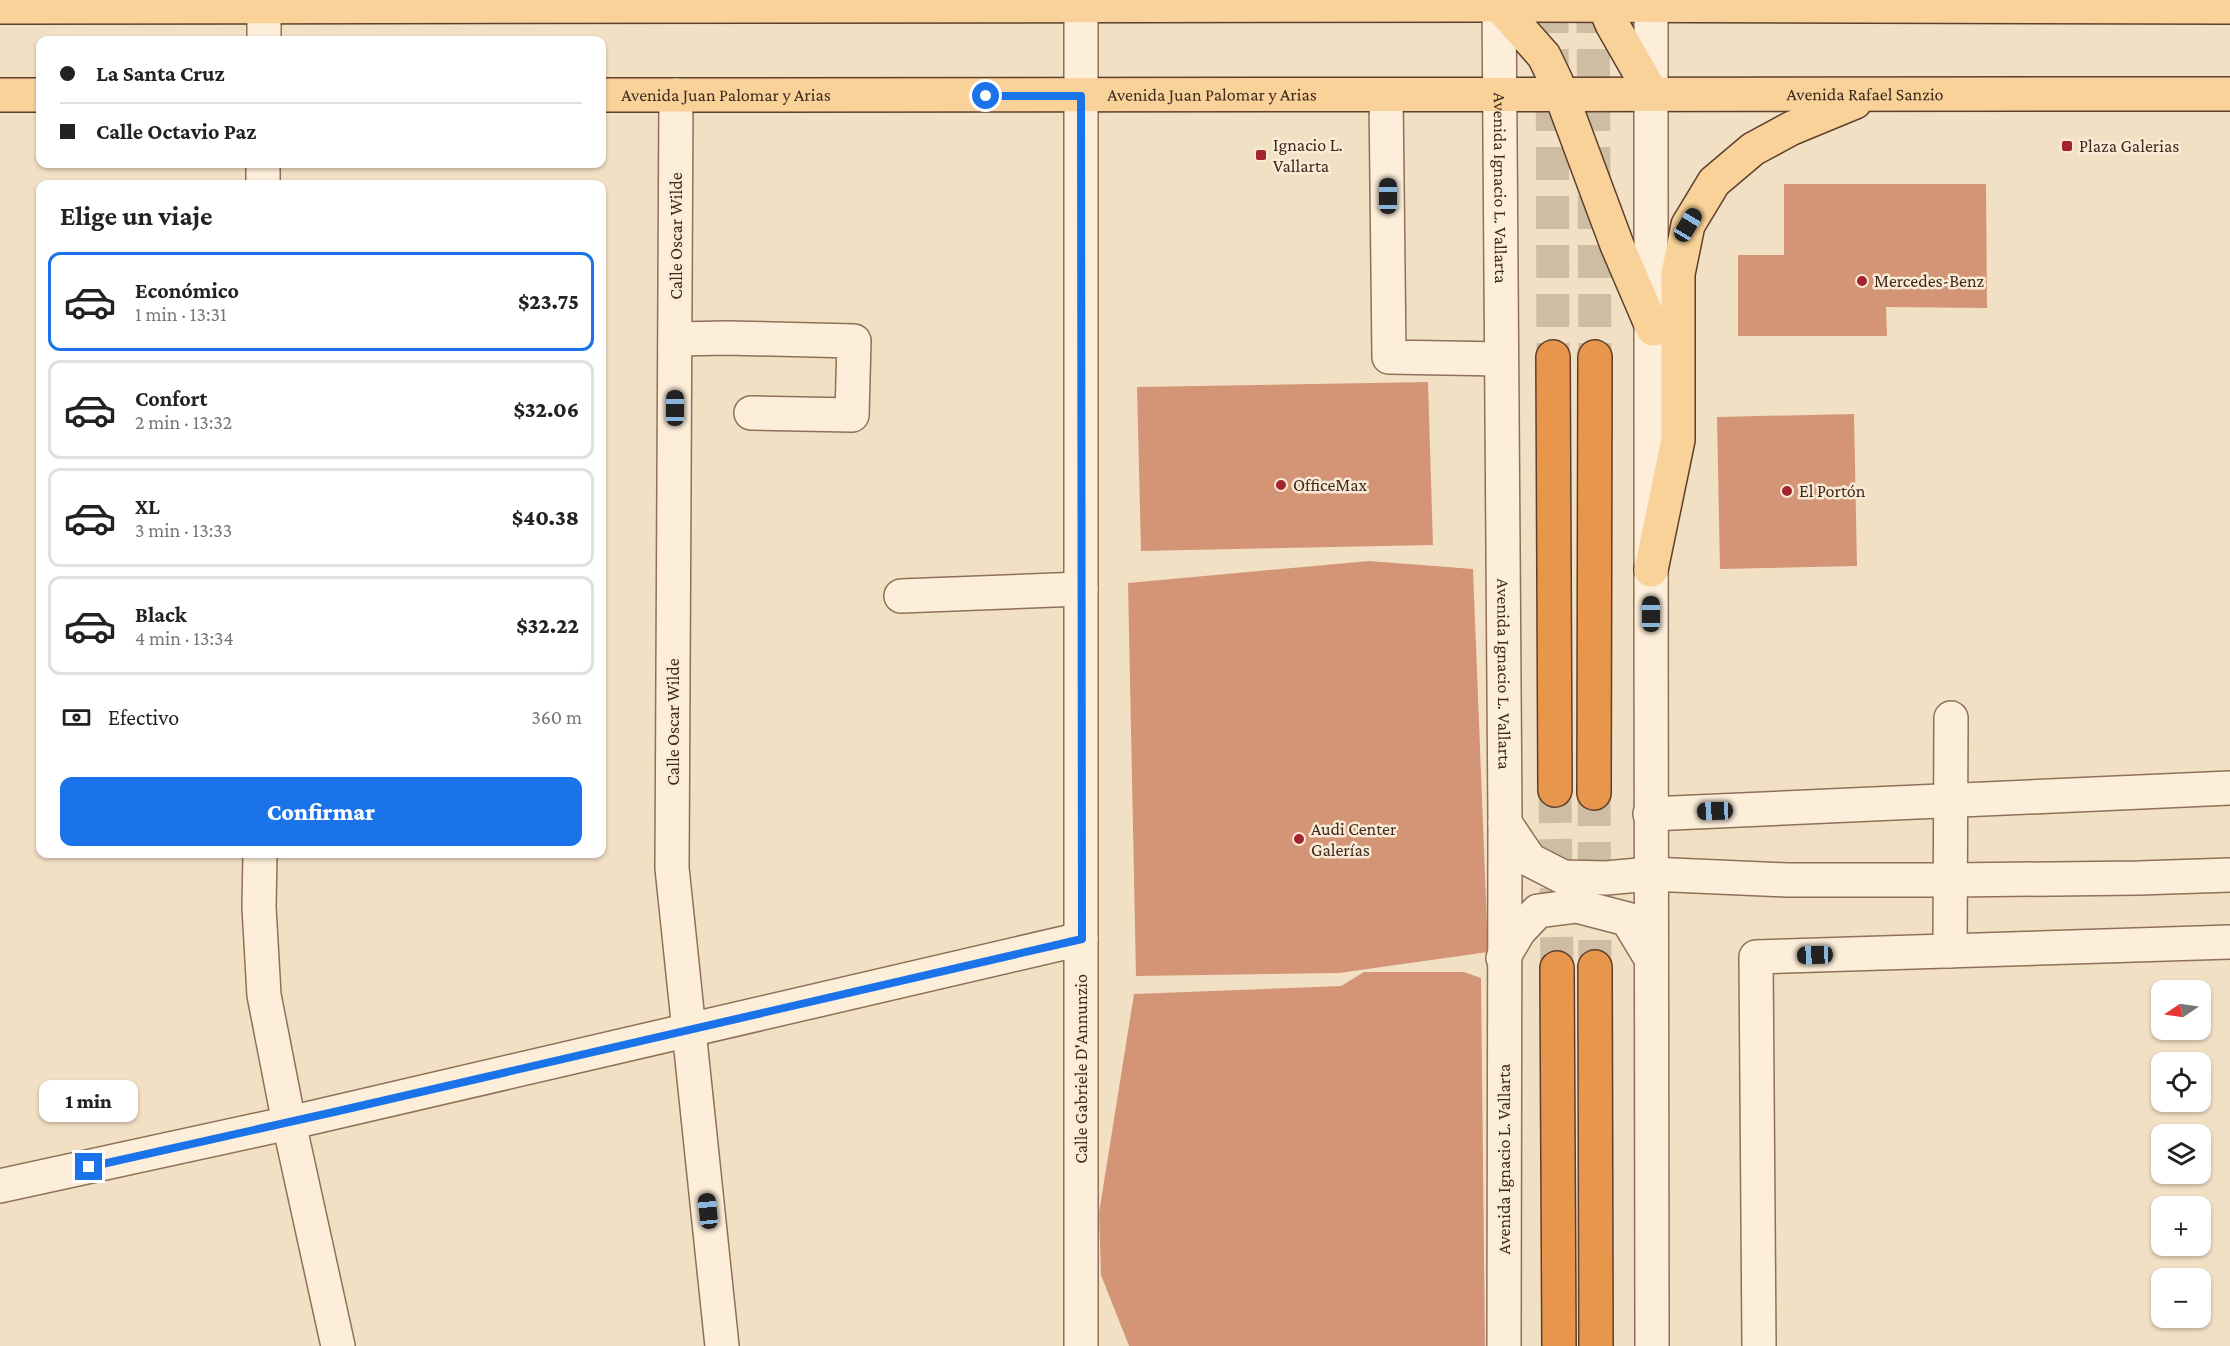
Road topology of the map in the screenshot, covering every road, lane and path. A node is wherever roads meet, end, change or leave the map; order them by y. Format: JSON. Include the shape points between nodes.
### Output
{"nodes":[{"id":1,"x":676,"y":3,"type":"edge"},
{"id":2,"x":1499,"y":3,"type":"edge"},
{"id":3,"x":1603,"y":3,"type":"edge"},
{"id":4,"x":1081,"y":4,"type":"edge"},
{"id":5,"x":1651,"y":4,"type":"edge"},
{"id":6,"x":1800,"y":4,"type":"edge"},
{"id":7,"x":0,"y":7,"type":"edge"},
{"id":8,"x":264,"y":7,"type":"junction"},
{"id":9,"x":2230,"y":7,"type":"edge"},
{"id":10,"x":264,"y":36,"type":"edge"},
{"id":11,"x":1499,"y":94,"type":"junction"},
{"id":12,"x":1561,"y":94,"type":"junction"},
{"id":13,"x":1652,"y":94,"type":"junction"},
{"id":14,"x":2230,"y":94,"type":"edge"},
{"id":15,"x":0,"y":95,"type":"edge"},
{"id":16,"x":36,"y":95,"type":"edge"},
{"id":17,"x":606,"y":95,"type":"edge"},
{"id":18,"x":676,"y":95,"type":"junction"},
{"id":19,"x":1386,"y":95,"type":"junction"},
{"id":20,"x":1081,"y":96,"type":"junction"},
{"id":21,"x":1870,"y":96,"type":"junction"},
{"id":22,"x":1653,"y":329,"type":"junction"},
{"id":23,"x":675,"y":339,"type":"junction"},
{"id":24,"x":1553,"y":357,"type":"tunnel mouth"},
{"id":25,"x":1595,"y":357,"type":"tunnel mouth"},
{"id":26,"x":1501,"y":359,"type":"junction"},
{"id":27,"x":751,"y":413,"type":"dead end"},
{"id":28,"x":1651,"y":570,"type":"junction"},
{"id":29,"x":1081,"y":589,"type":"junction"},
{"id":30,"x":901,"y":596,"type":"dead end"},
{"id":31,"x":1951,"y":718,"type":"dead end"},
{"id":32,"x":2230,"y":788,"type":"edge"},
{"id":33,"x":1555,"y":790,"type":"tunnel mouth"},
{"id":34,"x":1593,"y":793,"type":"tunnel mouth"},
{"id":35,"x":1950,"y":800,"type":"junction"},
{"id":36,"x":1650,"y":814,"type":"junction"},
{"id":37,"x":1505,"y":823,"type":"junction"},
{"id":38,"x":260,"y":858,"type":"edge"},
{"id":39,"x":1650,"y":874,"type":"junction"},
{"id":40,"x":2230,"y":875,"type":"edge"},
{"id":41,"x":1950,"y":880,"type":"junction"},
{"id":42,"x":1082,"y":939,"type":"junction"},
{"id":43,"x":2230,"y":942,"type":"edge"},
{"id":44,"x":1950,"y":951,"type":"junction"},
{"id":45,"x":1650,"y":957,"type":"junction"},
{"id":46,"x":1503,"y":958,"type":"junction"},
{"id":47,"x":1595,"y":967,"type":"tunnel mouth"},
{"id":48,"x":1557,"y":968,"type":"tunnel mouth"},
{"id":49,"x":690,"y":1030,"type":"junction"},
{"id":50,"x":289,"y":1123,"type":"junction"},
{"id":51,"x":0,"y":1186,"type":"edge"},
{"id":52,"x":338,"y":1346,"type":"edge"},
{"id":53,"x":722,"y":1346,"type":"edge"},
{"id":54,"x":1082,"y":1346,"type":"edge"},
{"id":55,"x":1504,"y":1346,"type":"edge"},
{"id":56,"x":1559,"y":1346,"type":"edge"},
{"id":57,"x":1596,"y":1346,"type":"edge"},
{"id":58,"x":1652,"y":1346,"type":"edge"},
{"id":59,"x":1759,"y":1346,"type":"edge"}],
"edges":[{"from":1,"to":4,"type":"main road"},
{"from":1,"to":8,"type":"main road"},
{"from":2,"to":3,"type":"main road"},
{"from":2,"to":4,"type":"main road"},
{"from":2,"to":11,"type":"street","name":"Avenida Ignacio L. Vallarta"},
{"from":2,"to":12,"type":"main road","via":[[1544,56]]},
{"from":3,"to":5,"type":"main road"},
{"from":3,"to":13,"type":"main road"},
{"from":4,"to":20,"type":"street","name":"Calle Gabriele D'Annunzio"},
{"from":5,"to":6,"type":"main road"},
{"from":5,"to":13,"type":"street"},
{"from":6,"to":9,"type":"main road"},
{"from":7,"to":8,"type":"main road"},
{"from":8,"to":10,"type":"street"},
{"from":11,"to":12,"type":"main road","name":"Avenida Rafael Sanzio"},
{"from":11,"to":19,"type":"main road","name":"Avenida Juan Palomar y Arias"},
{"from":11,"to":26,"type":"street","name":"Avenida Ignacio L. Vallarta"},
{"from":12,"to":13,"type":"main road","name":"Avenida Rafael Sanzio"},
{"from":12,"to":22,"type":"main road"},
{"from":13,"to":21,"type":"main road","name":"Avenida Rafael Sanzio"},
{"from":13,"to":22,"type":"street"},
{"from":14,"to":21,"type":"main road","name":"Avenida Rafael Sanzio"},
{"from":15,"to":16,"type":"main road"},
{"from":17,"to":18,"type":"main road","name":"Avenida Juan Palomar y Arias"},
{"from":18,"to":20,"type":"main road","name":"Avenida Juan Palomar y Arias"},
{"from":18,"to":23,"type":"street","name":"Calle Oscar Wilde"},
{"from":19,"to":20,"type":"main road","name":"Avenida Juan Palomar y Arias"},
{"from":19,"to":26,"type":"street","via":[[1389,357]]},
{"from":20,"to":29,"type":"street","name":"Calle Gabriele D'Annunzio"},
{"from":21,"to":28,"type":"main road","via":[[1792,128],[1753,149],[1714,182],[1688,225],[1677,274],[1678,440]]},
{"from":22,"to":28,"type":"street"},
{"from":23,"to":27,"type":"street","via":[[854,341],[852,415]]},
{"from":23,"to":49,"type":"street","name":"Calle Oscar Wilde","via":[[672,868]]},
{"from":24,"to":33,"type":"highway"},
{"from":25,"to":34,"type":"highway"},
{"from":26,"to":37,"type":"street","name":"Avenida Ignacio L. Vallarta"},
{"from":28,"to":36,"type":"street"},
{"from":29,"to":30,"type":"street"},
{"from":29,"to":42,"type":"street","name":"Calle Gabriele D'Annunzio"},
{"from":31,"to":35,"type":"street"},
{"from":32,"to":35,"type":"street"},
{"from":35,"to":36,"type":"street"},
{"from":35,"to":41,"type":"street"},
{"from":36,"to":39,"type":"street"},
{"from":37,"to":39,"type":"street","via":[[1530,860],[1563,877]]},
{"from":37,"to":46,"type":"street","name":"Avenida Ignacio L. Vallarta"},
{"from":38,"to":50,"type":"street","via":[[264,995]]},
{"from":39,"to":41,"type":"street","via":[[1787,880]]},
{"from":39,"to":45,"type":"street"},
{"from":40,"to":41,"type":"street"},
{"from":41,"to":44,"type":"street"},
{"from":42,"to":49,"type":"street"},
{"from":42,"to":54,"type":"street","name":"Calle Gabriele D'Annunzio"},
{"from":43,"to":44,"type":"street"},
{"from":44,"to":59,"type":"street","via":[[1756,957]]},
{"from":45,"to":46,"type":"street","via":[[1627,919],[1577,906],[1538,911],[1519,931]]},
{"from":45,"to":58,"type":"street"},
{"from":46,"to":55,"type":"street","name":"Avenida Ignacio L. Vallarta"},
{"from":47,"to":57,"type":"highway"},
{"from":48,"to":56,"type":"highway"},
{"from":49,"to":50,"type":"street"},
{"from":49,"to":53,"type":"street","name":"Calle Oscar Wilde"},
{"from":50,"to":51,"type":"street"},
{"from":50,"to":52,"type":"street"}]}
